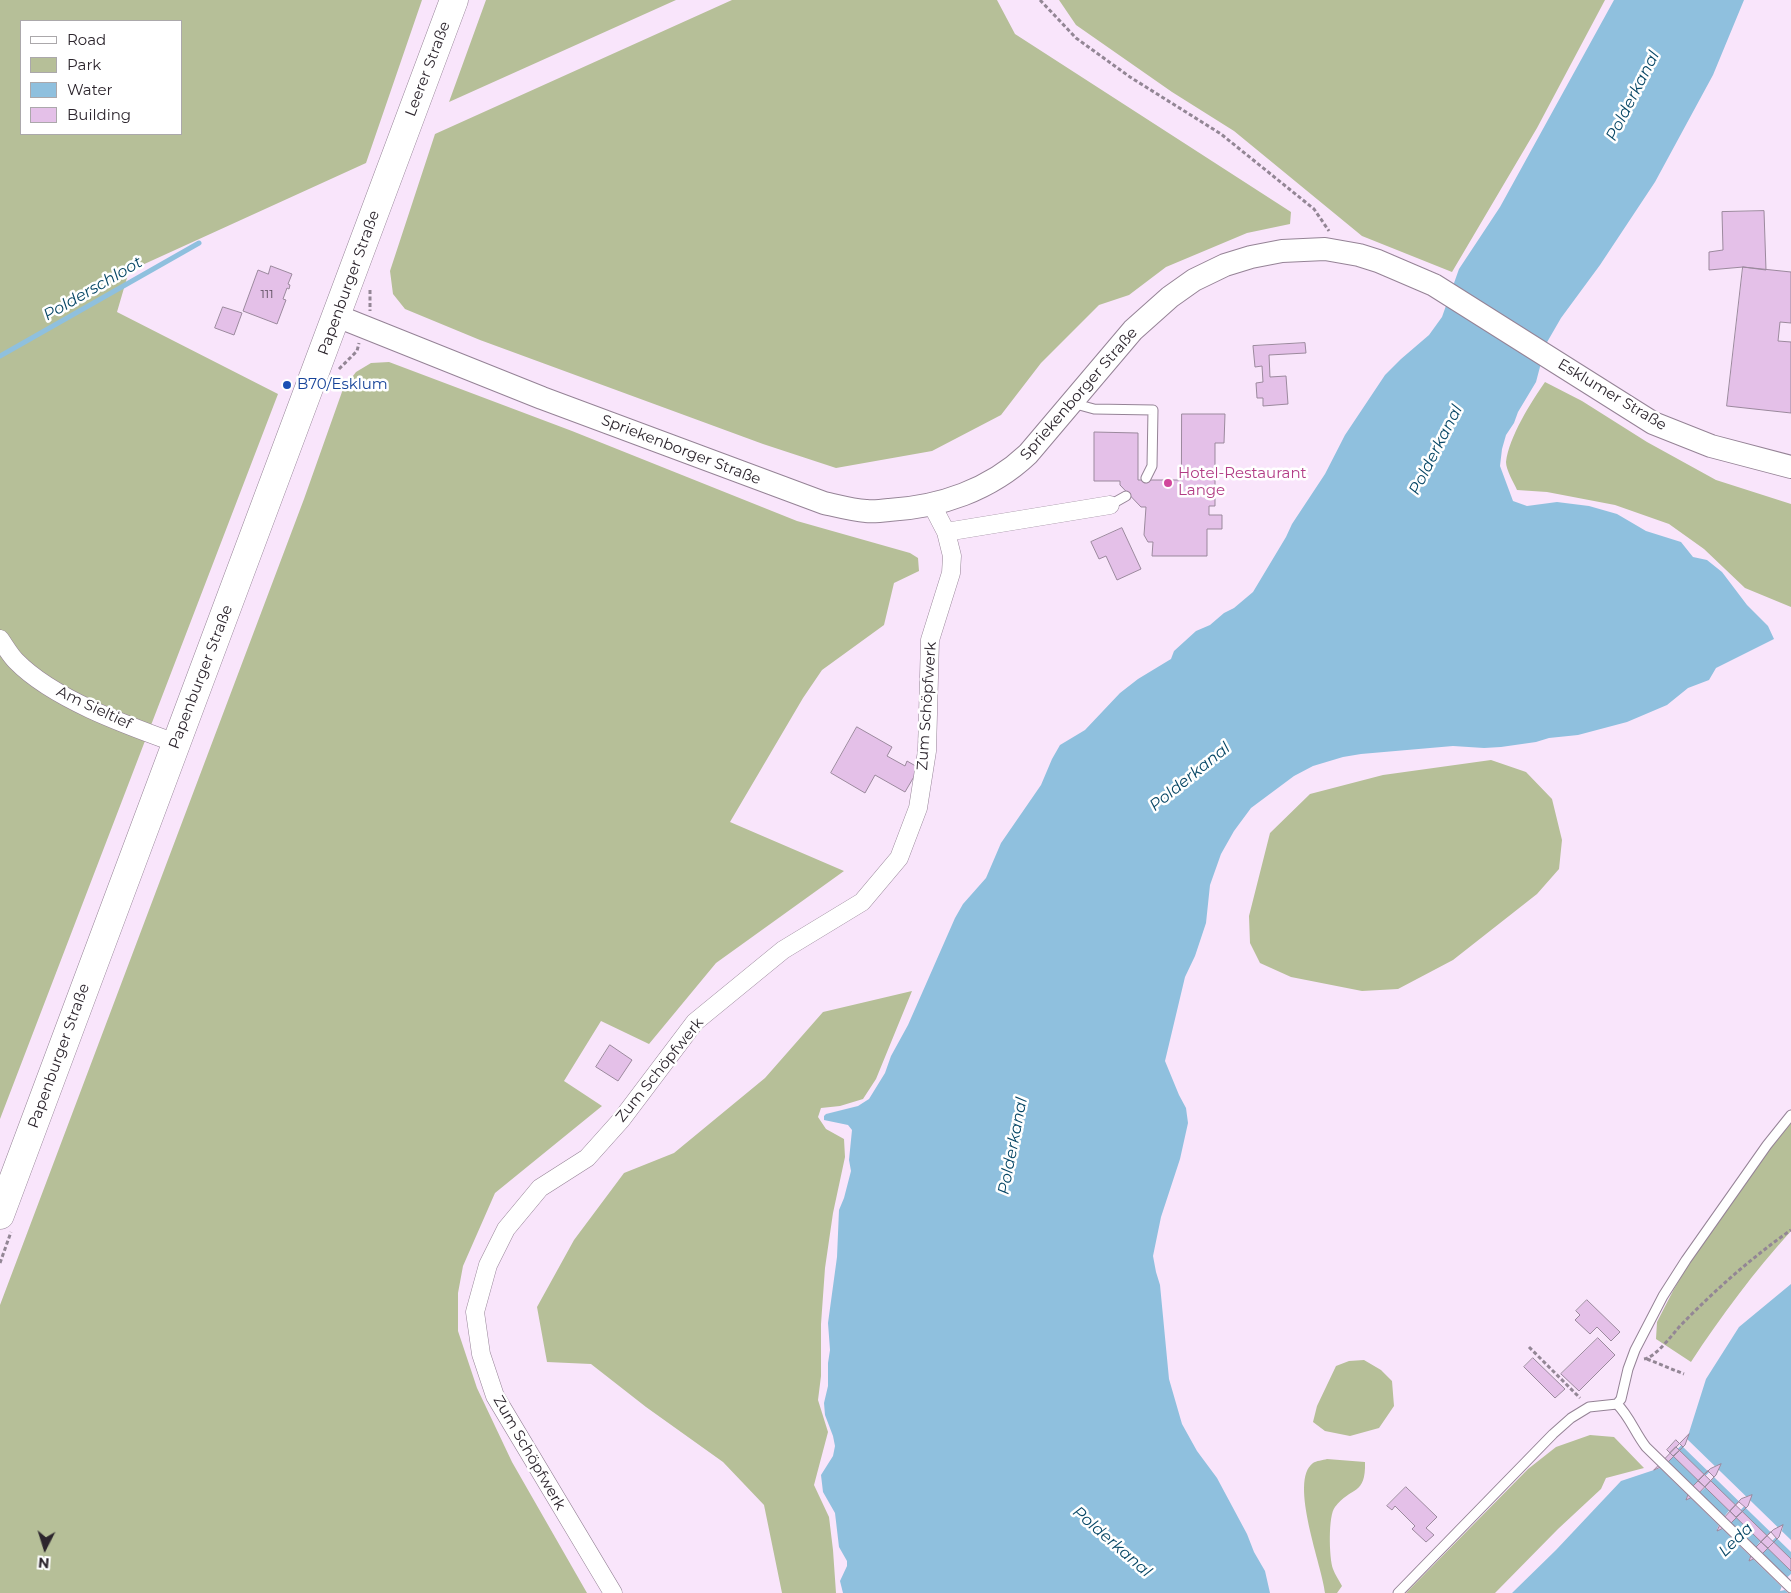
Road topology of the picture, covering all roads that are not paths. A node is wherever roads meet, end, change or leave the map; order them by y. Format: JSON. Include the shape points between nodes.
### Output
{"nodes":[{"id":1,"x":454,"y":0,"type":"edge"},
{"id":2,"x":402,"y":139,"type":"joint"},
{"id":3,"x":337,"y":316,"type":"junction"},
{"id":4,"x":1552,"y":359,"type":"joint"},
{"id":5,"x":1072,"y":403,"type":"junction"},
{"id":6,"x":1791,"y":467,"type":"edge"},
{"id":7,"x":1146,"y":478,"type":"dead end"},
{"id":8,"x":1126,"y":496,"type":"dead end"},
{"id":9,"x":932,"y":505,"type":"junction"},
{"id":10,"x":1110,"y":505,"type":"joint"},
{"id":11,"x":946,"y":532,"type":"junction"},
{"id":12,"x":0,"y":640,"type":"edge"},
{"id":13,"x":176,"y":743,"type":"junction"},
{"id":14,"x":1791,"y":1115,"type":"edge"},
{"id":15,"x":0,"y":1215,"type":"edge"},
{"id":16,"x":1617,"y":1404,"type":"junction"},
{"id":17,"x":1791,"y":1588,"type":"edge"},
{"id":18,"x":613,"y":1593,"type":"edge"},
{"id":19,"x":1398,"y":1593,"type":"edge"}],
"edges":[{"from":1,"to":2,"type":"main road","name":"Leerer Straße"},
{"from":2,"to":3,"type":"main road","name":"Papenburger Straße"},
{"from":3,"to":9,"type":"street","name":"Spriekenborger Straße","via":[[542,398],[824,503],[866,512]]},
{"from":3,"to":13,"type":"main road","name":"Papenburger Straße"},
{"from":4,"to":5,"type":"street","name":"Spriekenborger Straße","via":[[1434,285],[1392,266],[1343,252],[1318,249],[1282,251],[1225,265],[1194,280],[1170,297],[1133,330]]},
{"from":4,"to":6,"type":"street","name":"Esklumer Straße","via":[[1653,423],[1711,446]]},
{"from":5,"to":7,"type":"lane","via":[[1094,409],[1153,410],[1152,466]]},
{"from":5,"to":9,"type":"street","name":"Spriekenborger Straße","via":[[1028,454],[1001,477]]},
{"from":8,"to":10,"type":"lane"},
{"from":9,"to":11,"type":"street","name":"Zum Schöpfwerk"},
{"from":10,"to":11,"type":"street"},
{"from":11,"to":18,"type":"street","name":"Zum Schöpfwerk","via":[[952,573],[930,640],[926,751],[918,808],[899,858],[862,902],[783,950],[695,1022],[621,1120],[587,1158],[540,1188],[506,1229],[488,1265],[475,1312],[481,1354],[495,1396]]},
{"from":12,"to":13,"type":"street","name":"Am Sieltief","via":[[16,661],[55,692]]},
{"from":13,"to":15,"type":"main road","name":"Papenburger Straße"},
{"from":14,"to":16,"type":"lane","via":[[1767,1144],[1663,1296],[1632,1357]]},
{"from":16,"to":17,"type":"lane","via":[[1654,1456]]},
{"from":16,"to":19,"type":"lane","via":[[1589,1407],[1553,1434]]}]}
